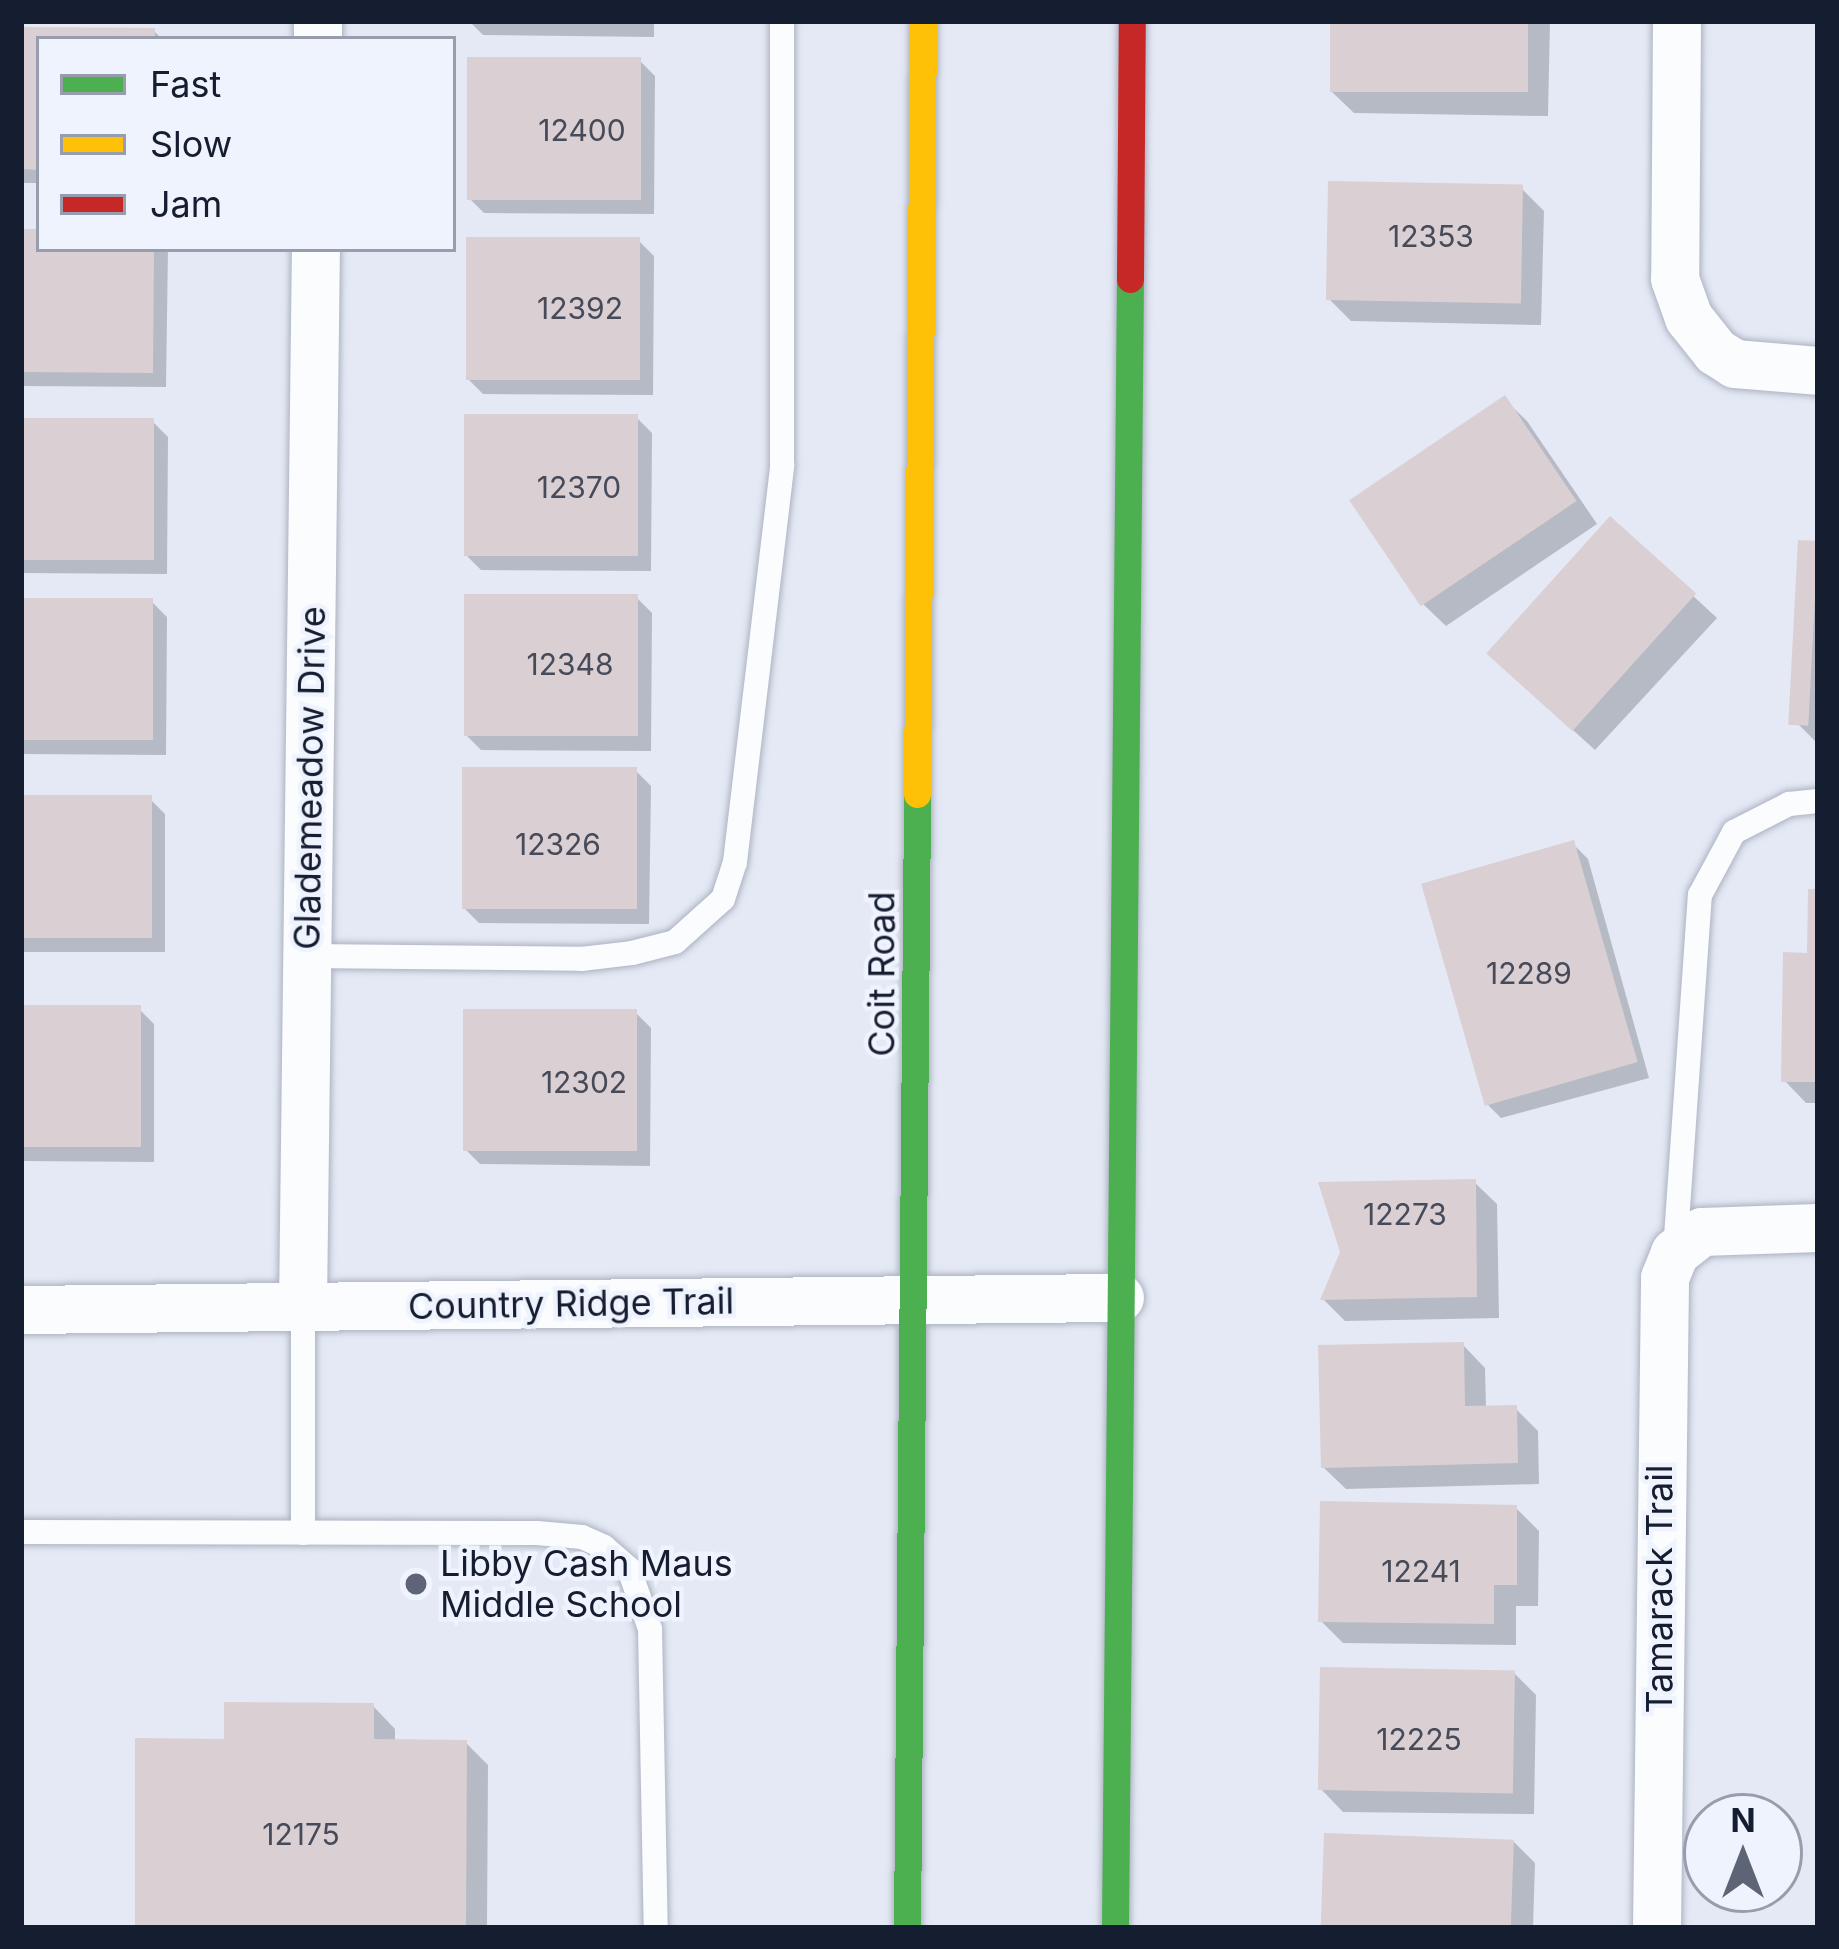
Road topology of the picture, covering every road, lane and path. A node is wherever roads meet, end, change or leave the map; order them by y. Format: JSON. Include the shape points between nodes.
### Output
{"nodes":[{"id":1,"x":782,"y":21,"type":"edge"},
{"id":2,"x":923,"y":21,"type":"edge"},
{"id":3,"x":1132,"y":21,"type":"edge"},
{"id":4,"x":1677,"y":21,"type":"edge"},
{"id":5,"x":316,"y":252,"type":"edge"},
{"id":6,"x":1818,"y":371,"type":"edge"},
{"id":7,"x":1818,"y":800,"type":"edge"},
{"id":8,"x":308,"y":956,"type":"junction"},
{"id":9,"x":1818,"y":1228,"type":"edge"},
{"id":10,"x":1675,"y":1253,"type":"junction"},
{"id":11,"x":1120,"y":1298,"type":"junction"},
{"id":12,"x":916,"y":1300,"type":"junction"},
{"id":13,"x":303,"y":1307,"type":"junction"},
{"id":14,"x":21,"y":1310,"type":"edge"},
{"id":15,"x":21,"y":1532,"type":"edge"},
{"id":16,"x":303,"y":1533,"type":"junction"},
{"id":17,"x":656,"y":1928,"type":"edge"},
{"id":18,"x":907,"y":1928,"type":"edge"},
{"id":19,"x":1115,"y":1928,"type":"edge"},
{"id":20,"x":1658,"y":1928,"type":"edge"}],
"edges":[{"from":1,"to":8,"type":"lane","via":[[782,466],[735,862],[723,899],[675,942],[632,953]]},
{"from":2,"to":12,"type":"main road","name":"Coit Road"},
{"from":3,"to":11,"type":"main road"},
{"from":4,"to":6,"type":"street","via":[[1675,279],[1689,318],[1735,364]]},
{"from":5,"to":8,"type":"street","name":"Glademeadow Drive"},
{"from":7,"to":10,"type":"lane","via":[[1790,804],[1734,832],[1700,895]]},
{"from":8,"to":13,"type":"street","name":"Glademeadow Drive"},
{"from":9,"to":10,"type":"street","via":[[1715,1228]]},
{"from":10,"to":20,"type":"street","name":"Tamarack Trail","via":[[1661,1305]]},
{"from":11,"to":12,"type":"street","name":"Country Ridge Trail"},
{"from":11,"to":19,"type":"main road"},
{"from":12,"to":13,"type":"street","name":"Country Ridge Trail"},
{"from":12,"to":18,"type":"main road","name":"Coit Road"},
{"from":13,"to":14,"type":"street","name":"Country Ridge Trail"},
{"from":13,"to":16,"type":"lane"},
{"from":15,"to":16,"type":"lane"},
{"from":16,"to":17,"type":"lane","via":[[568,1534],[604,1547],[629,1569],[650,1629]]}]}
